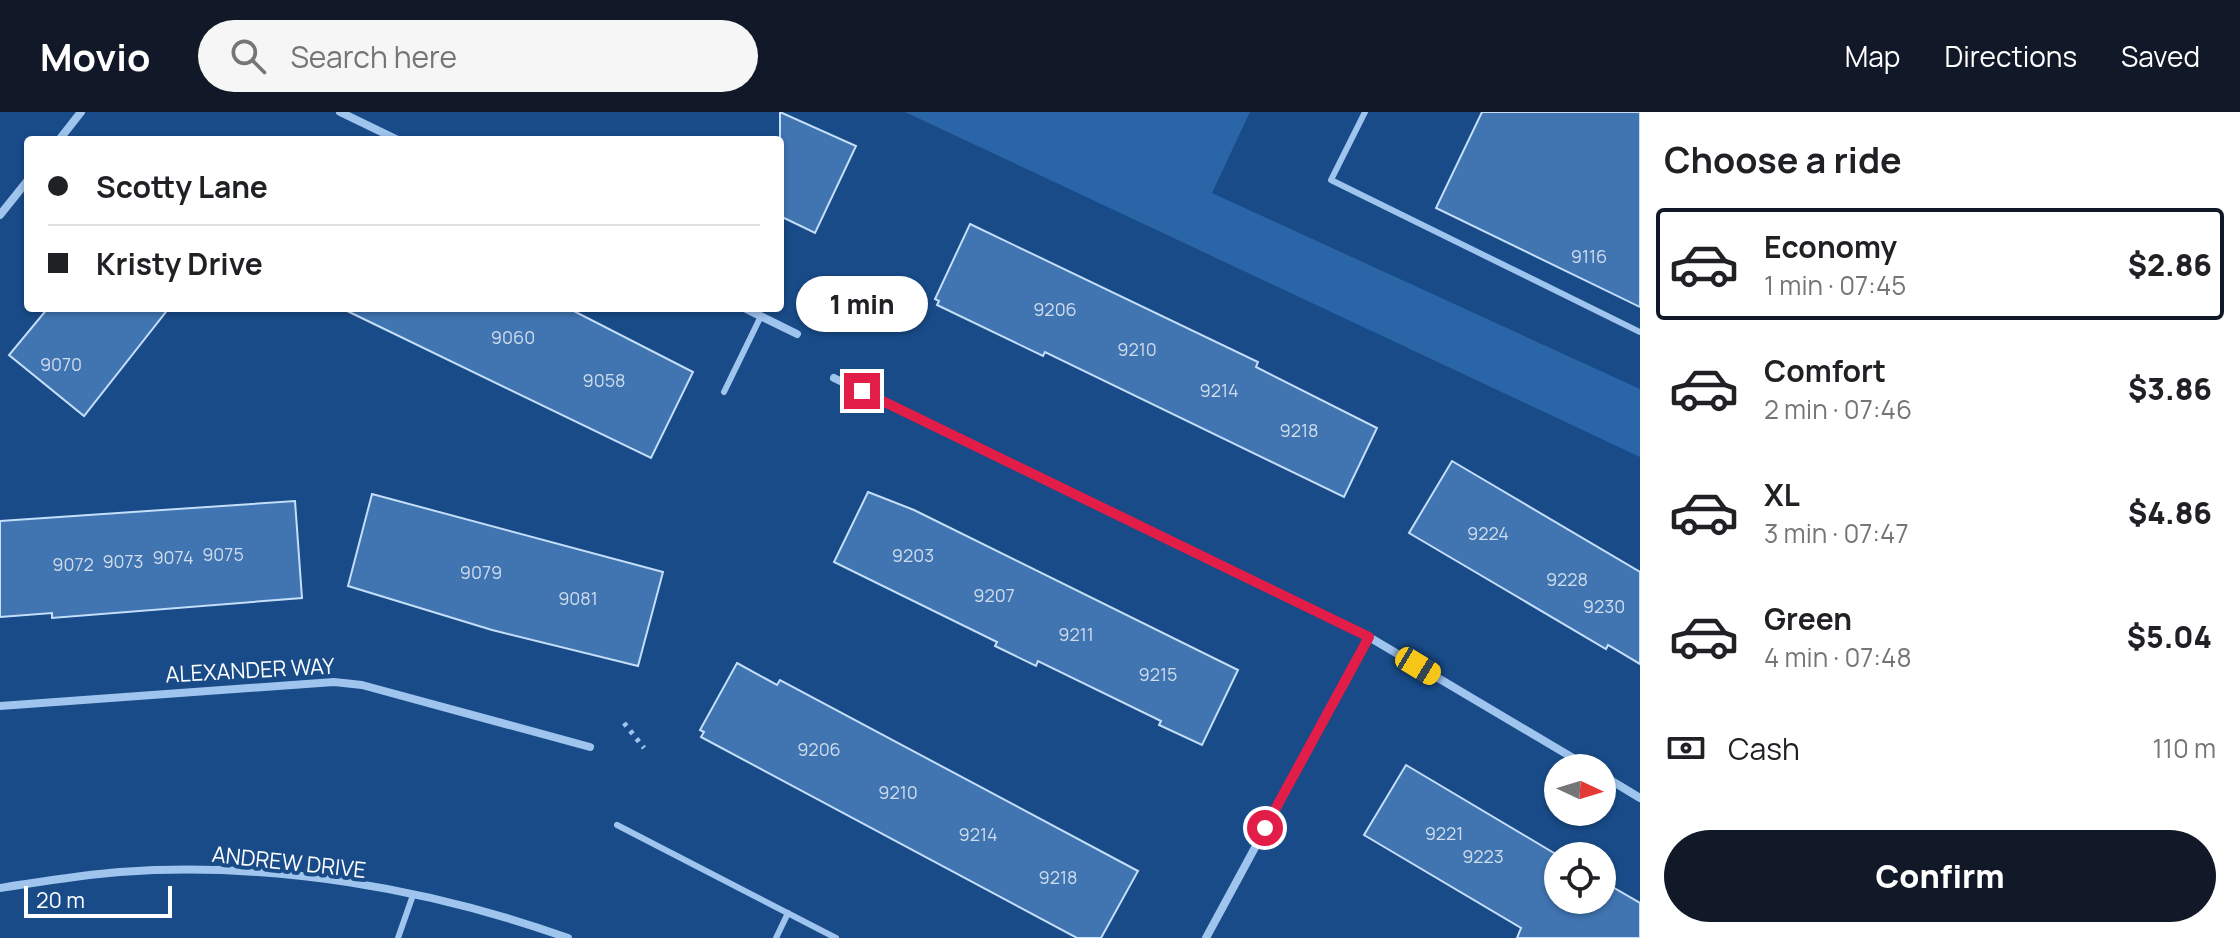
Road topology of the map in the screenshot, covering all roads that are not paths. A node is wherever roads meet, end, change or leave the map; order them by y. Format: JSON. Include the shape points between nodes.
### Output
{"nodes":[{"id":1,"x":81,"y":112,"type":"edge"},
{"id":2,"x":340,"y":112,"type":"edge"},
{"id":3,"x":1365,"y":112,"type":"edge"},
{"id":4,"x":62,"y":136,"type":"edge"},
{"id":5,"x":390,"y":136,"type":"edge"},
{"id":6,"x":24,"y":185,"type":"edge"},
{"id":7,"x":0,"y":215,"type":"edge"},
{"id":8,"x":752,"y":312,"type":"edge"},
{"id":9,"x":761,"y":316,"type":"junction"},
{"id":10,"x":1640,"y":332,"type":"edge"},
{"id":11,"x":797,"y":334,"type":"dead end"},
{"id":12,"x":834,"y":378,"type":"dead end"},
{"id":13,"x":724,"y":392,"type":"dead end"},
{"id":14,"x":1369,"y":637,"type":"junction"},
{"id":15,"x":0,"y":706,"type":"edge"},
{"id":16,"x":590,"y":747,"type":"dead end"},
{"id":17,"x":1566,"y":754,"type":"edge"},
{"id":18,"x":1616,"y":783,"type":"edge"},
{"id":19,"x":1640,"y":798,"type":"edge"},
{"id":20,"x":617,"y":825,"type":"dead end"},
{"id":21,"x":0,"y":888,"type":"edge"},
{"id":22,"x":413,"y":895,"type":"junction"},
{"id":23,"x":788,"y":913,"type":"junction"},
{"id":24,"x":398,"y":938,"type":"edge"},
{"id":25,"x":568,"y":938,"type":"edge"},
{"id":26,"x":776,"y":938,"type":"edge"},
{"id":27,"x":836,"y":938,"type":"edge"},
{"id":28,"x":1206,"y":938,"type":"edge"}],
"edges":[{"from":1,"to":4,"type":"street"},
{"from":2,"to":5,"type":"street"},
{"from":3,"to":10,"type":"lane","via":[[1331,180]]},
{"from":6,"to":7,"type":"street"},
{"from":8,"to":9,"type":"street"},
{"from":9,"to":11,"type":"street"},
{"from":9,"to":13,"type":"lane"},
{"from":12,"to":14,"type":"street"},
{"from":14,"to":17,"type":"street"},
{"from":14,"to":28,"type":"street"},
{"from":15,"to":16,"type":"street","name":"ALEXANDER WAY","via":[[334,682]]},
{"from":18,"to":19,"type":"street"},
{"from":20,"to":23,"type":"lane"},
{"from":21,"to":22,"type":"street","name":"ANDREW DRIVE","via":[[121,872],[228,870]]},
{"from":22,"to":24,"type":"lane"},
{"from":22,"to":25,"type":"street","name":"ANDREW DRIVE"},
{"from":23,"to":26,"type":"lane"},
{"from":23,"to":27,"type":"lane"}]}
